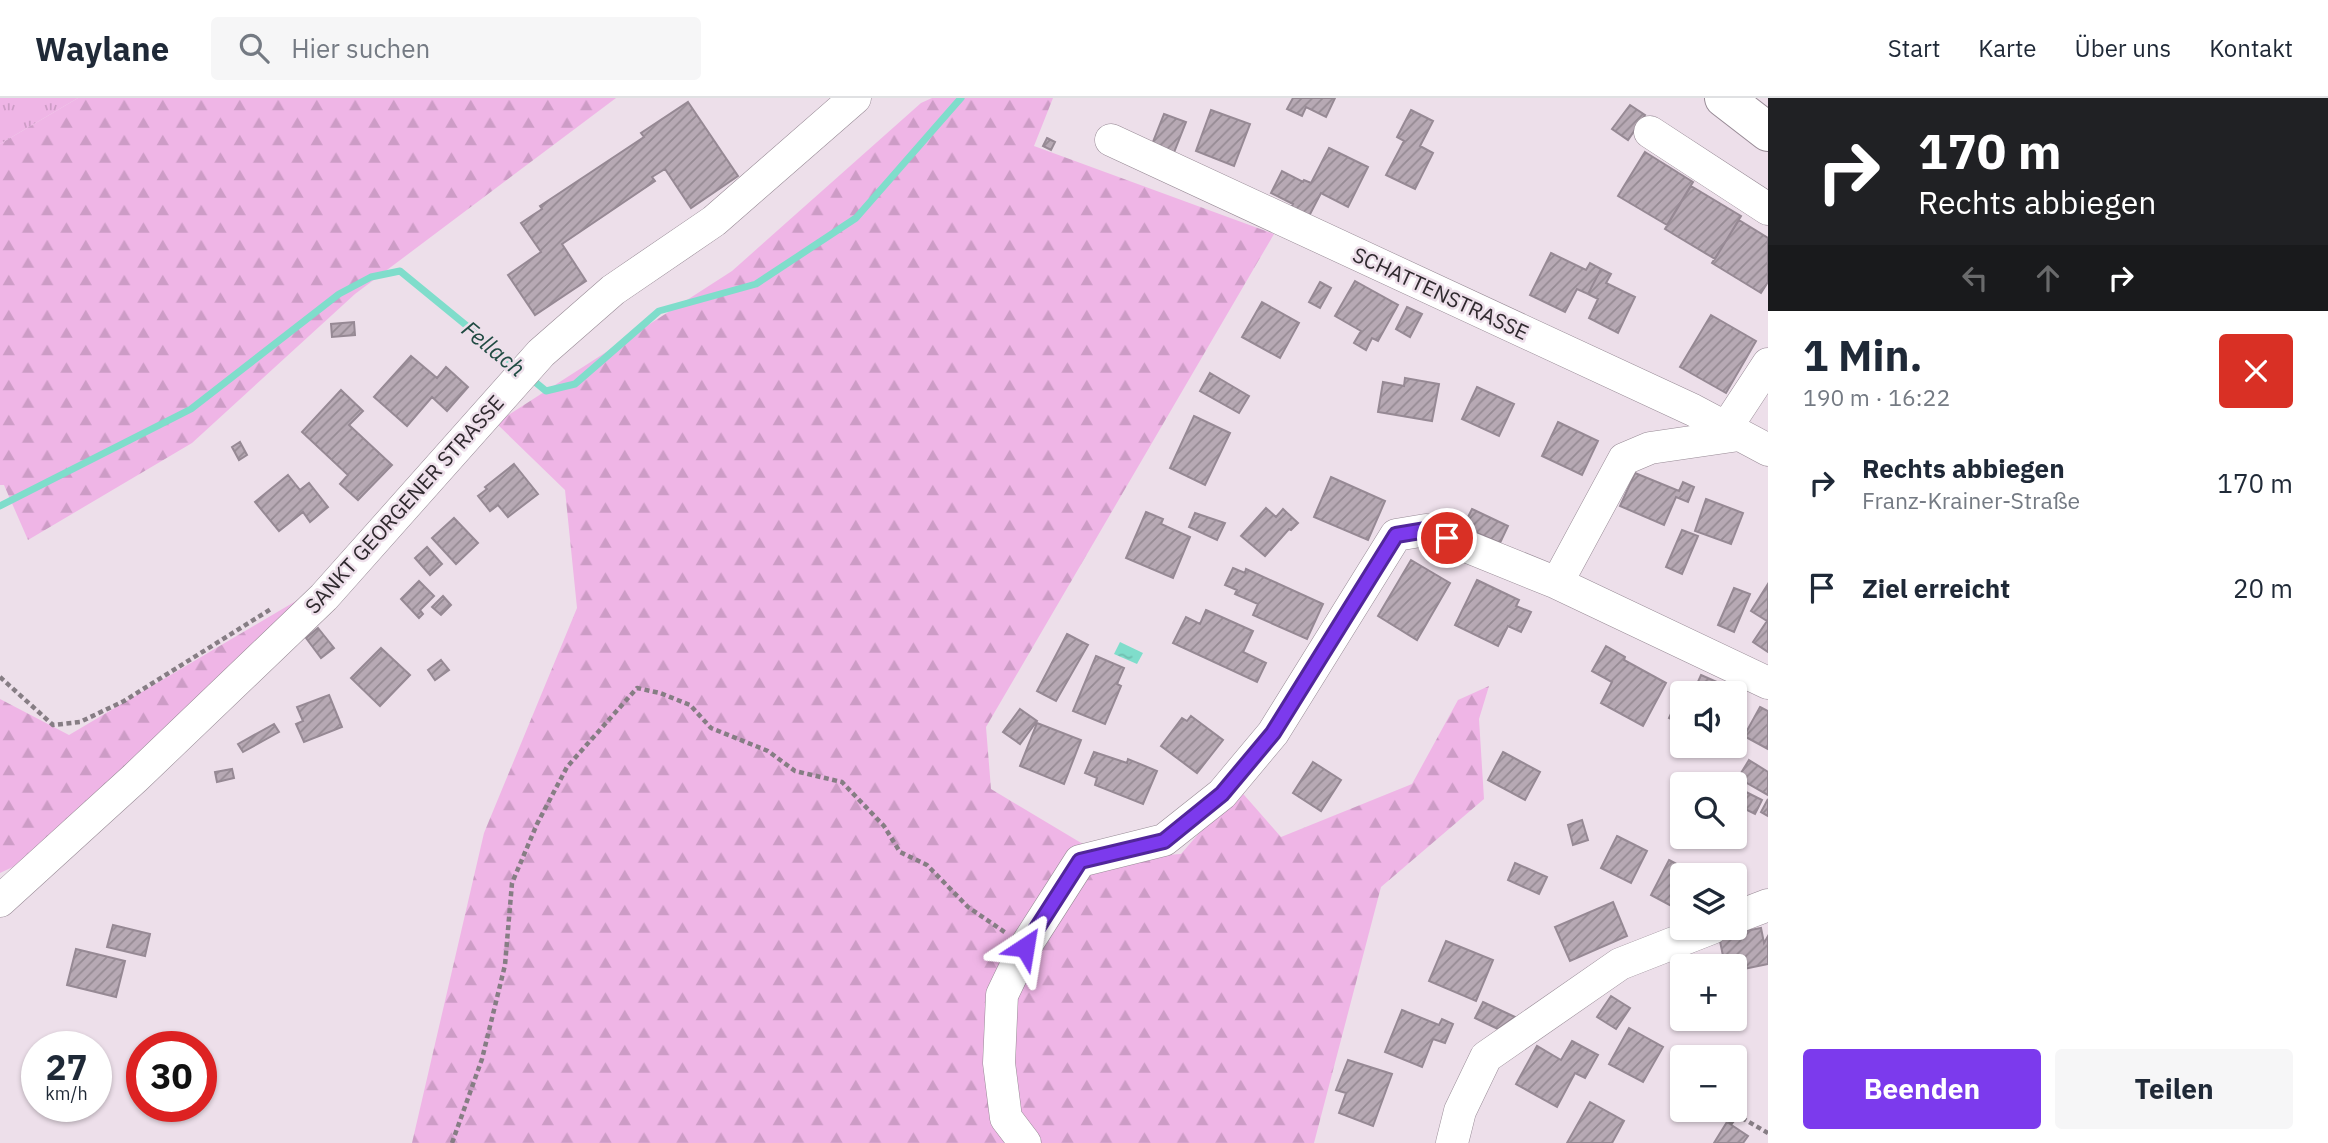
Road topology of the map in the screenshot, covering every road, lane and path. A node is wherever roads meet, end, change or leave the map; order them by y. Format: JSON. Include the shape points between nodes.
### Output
{"nodes":[{"id":1,"x":855,"y":98,"type":"edge"},
{"id":2,"x":1724,"y":98,"type":"edge"},
{"id":3,"x":1650,"y":132,"type":"dead end"},
{"id":4,"x":1768,"y":132,"type":"edge"},
{"id":5,"x":1111,"y":140,"type":"dead end"},
{"id":6,"x":1768,"y":209,"type":"edge"},
{"id":7,"x":1768,"y":364,"type":"edge"},
{"id":8,"x":1732,"y":432,"type":"junction"},
{"id":9,"x":1768,"y":450,"type":"edge"},
{"id":10,"x":1557,"y":583,"type":"junction"},
{"id":11,"x":282,"y":602,"type":"dead end"},
{"id":12,"x":0,"y":677,"type":"edge"},
{"id":13,"x":1768,"y":683,"type":"edge"},
{"id":14,"x":0,"y":901,"type":"edge"},
{"id":15,"x":1768,"y":905,"type":"edge"},
{"id":16,"x":1747,"y":913,"type":"edge"},
{"id":17,"x":1681,"y":940,"type":"edge"},
{"id":18,"x":1025,"y":947,"type":"junction"},
{"id":19,"x":1730,"y":1124,"type":"dead end"},
{"id":20,"x":1768,"y":1133,"type":"edge"},
{"id":21,"x":452,"y":1143,"type":"edge"},
{"id":22,"x":1025,"y":1143,"type":"edge"},
{"id":23,"x":1452,"y":1143,"type":"edge"}],
"edges":[{"from":1,"to":14,"type":"street","name":"SANKT GEORGENER STRASSE","via":[[714,221],[613,290],[541,353],[324,597]]},
{"from":2,"to":4,"type":"main road"},
{"from":3,"to":6,"type":"street"},
{"from":5,"to":8,"type":"street","name":"SCHATTENSTRASSE"},
{"from":7,"to":8,"type":"street"},
{"from":8,"to":9,"type":"street","name":"SCHATTENSTRASSE"},
{"from":8,"to":10,"type":"street","via":[[1650,448],[1624,459]]},
{"from":10,"to":13,"type":"street"},
{"from":10,"to":18,"type":"street","via":[[1426,530],[1396,535],[1273,733],[1222,794],[1164,841],[1080,861]]},
{"from":11,"to":12,"type":"path","via":[[124,701],[80,722],[53,725]]},
{"from":15,"to":16,"type":"street"},
{"from":17,"to":23,"type":"street","via":[[1620,964],[1486,1057]]},
{"from":18,"to":21,"type":"path","via":[[968,907],[927,865],[901,852],[884,826],[842,782],[795,771],[768,751],[711,729],[690,705],[637,688],[567,767],[512,883],[505,965],[482,1059]]},
{"from":18,"to":22,"type":"street","via":[[1002,995],[999,1063],[1006,1118]]},
{"from":19,"to":20,"type":"path","via":[[1737,1115]]}]}
